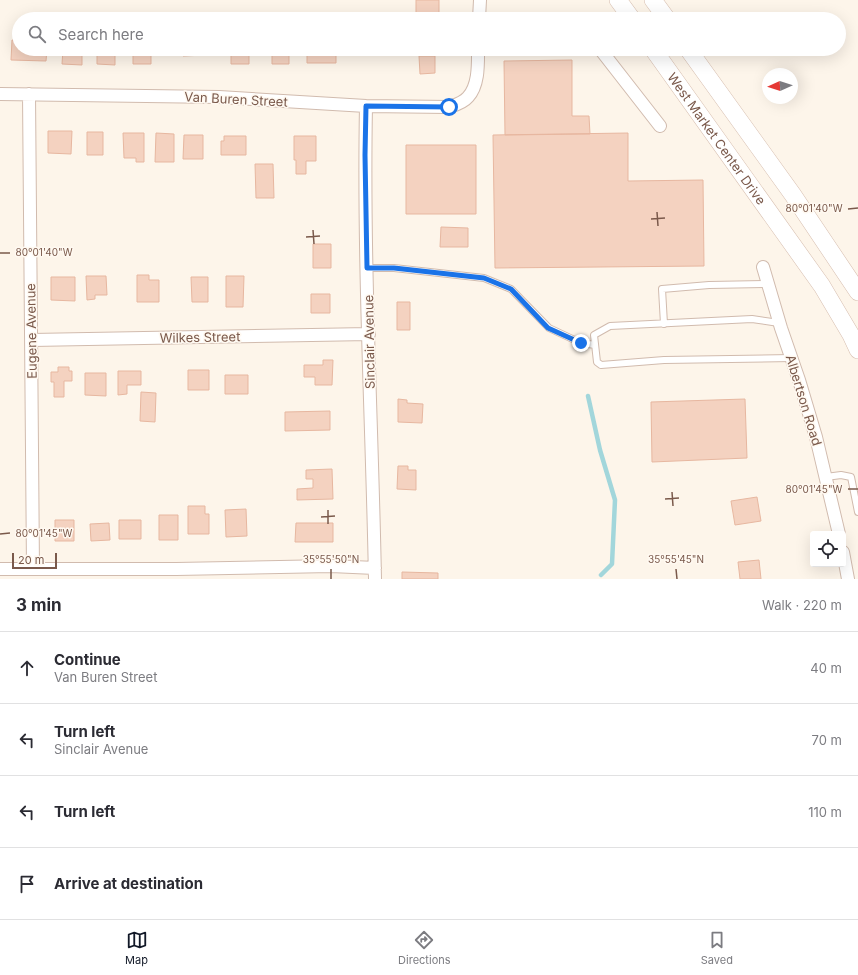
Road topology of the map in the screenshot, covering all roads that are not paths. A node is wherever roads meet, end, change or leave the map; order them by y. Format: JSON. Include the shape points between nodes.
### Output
{"nodes":[{"id":1,"x":480,"y":0,"type":"edge"},
{"id":2,"x":618,"y":0,"type":"edge"},
{"id":3,"x":654,"y":0,"type":"edge"},
{"id":4,"x":480,"y":12,"type":"edge"},
{"id":5,"x":627,"y":12,"type":"edge"},
{"id":6,"x":662,"y":12,"type":"edge"},
{"id":7,"x":478,"y":56,"type":"edge"},
{"id":8,"x":605,"y":56,"type":"edge"},
{"id":9,"x":658,"y":56,"type":"edge"},
{"id":10,"x":693,"y":56,"type":"edge"},
{"id":11,"x":0,"y":94,"type":"edge"},
{"id":12,"x":29,"y":94,"type":"junction"},
{"id":13,"x":366,"y":106,"type":"junction"},
{"id":14,"x":660,"y":126,"type":"dead end"},
{"id":15,"x":763,"y":267,"type":"dead end"},
{"id":16,"x":367,"y":268,"type":"junction"},
{"id":17,"x":768,"y":284,"type":"junction"},
{"id":18,"x":858,"y":292,"type":"edge"},
{"id":19,"x":779,"y":323,"type":"junction"},
{"id":20,"x":664,"y":324,"type":"junction"},
{"id":21,"x":369,"y":334,"type":"junction"},
{"id":22,"x":32,"y":340,"type":"junction"},
{"id":23,"x":595,"y":345,"type":"junction"},
{"id":24,"x":858,"y":350,"type":"edge"},
{"id":25,"x":792,"y":358,"type":"junction"},
{"id":26,"x":826,"y":477,"type":"junction"},
{"id":27,"x":858,"y":512,"type":"edge"},
{"id":28,"x":838,"y":531,"type":"edge"},
{"id":29,"x":846,"y":567,"type":"edge"},
{"id":30,"x":0,"y":569,"type":"edge"},
{"id":31,"x":33,"y":569,"type":"junction"},
{"id":32,"x":375,"y":573,"type":"edge"},
{"id":33,"x":848,"y":579,"type":"edge"}],
"edges":[{"from":1,"to":4,"type":"street"},
{"from":2,"to":5,"type":"main road"},
{"from":3,"to":6,"type":"main road"},
{"from":7,"to":13,"type":"street","name":"Van Buren Street","via":[[474,87],[468,97],[460,103],[449,107]]},
{"from":8,"to":14,"type":"street"},
{"from":9,"to":24,"type":"main road","name":"West Market Center Drive","via":[[822,286]]},
{"from":10,"to":18,"type":"main road"},
{"from":11,"to":12,"type":"street","name":"Van Buren Street"},
{"from":12,"to":13,"type":"street","name":"Van Buren Street","via":[[219,97]]},
{"from":12,"to":22,"type":"street","name":"Eugene Avenue"},
{"from":13,"to":16,"type":"street","name":"Sinclair Avenue"},
{"from":15,"to":17,"type":"street","name":"Albertson Road"},
{"from":16,"to":21,"type":"street","name":"Sinclair Avenue"},
{"from":16,"to":23,"type":"lane","via":[[394,268],[484,278],[511,289],[548,328],[581,343]]},
{"from":17,"to":19,"type":"street","name":"Albertson Road"},
{"from":17,"to":20,"type":"lane","via":[[662,289]]},
{"from":19,"to":20,"type":"lane","via":[[752,319]]},
{"from":19,"to":25,"type":"street","name":"Albertson Road"},
{"from":20,"to":23,"type":"lane","via":[[610,326],[594,335]]},
{"from":21,"to":22,"type":"street","name":"Wilkes Street"},
{"from":21,"to":32,"type":"street","name":"Sinclair Avenue"},
{"from":22,"to":31,"type":"street","name":"Eugene Avenue"},
{"from":23,"to":25,"type":"lane","via":[[597,362],[601,365],[654,361]]},
{"from":25,"to":26,"type":"street","name":"Albertson Road"},
{"from":26,"to":27,"type":"lane","via":[[851,477]]},
{"from":26,"to":28,"type":"street","name":"Albertson Road"},
{"from":29,"to":33,"type":"street"},
{"from":30,"to":31,"type":"street"},
{"from":31,"to":32,"type":"street","via":[[331,566]]}]}
